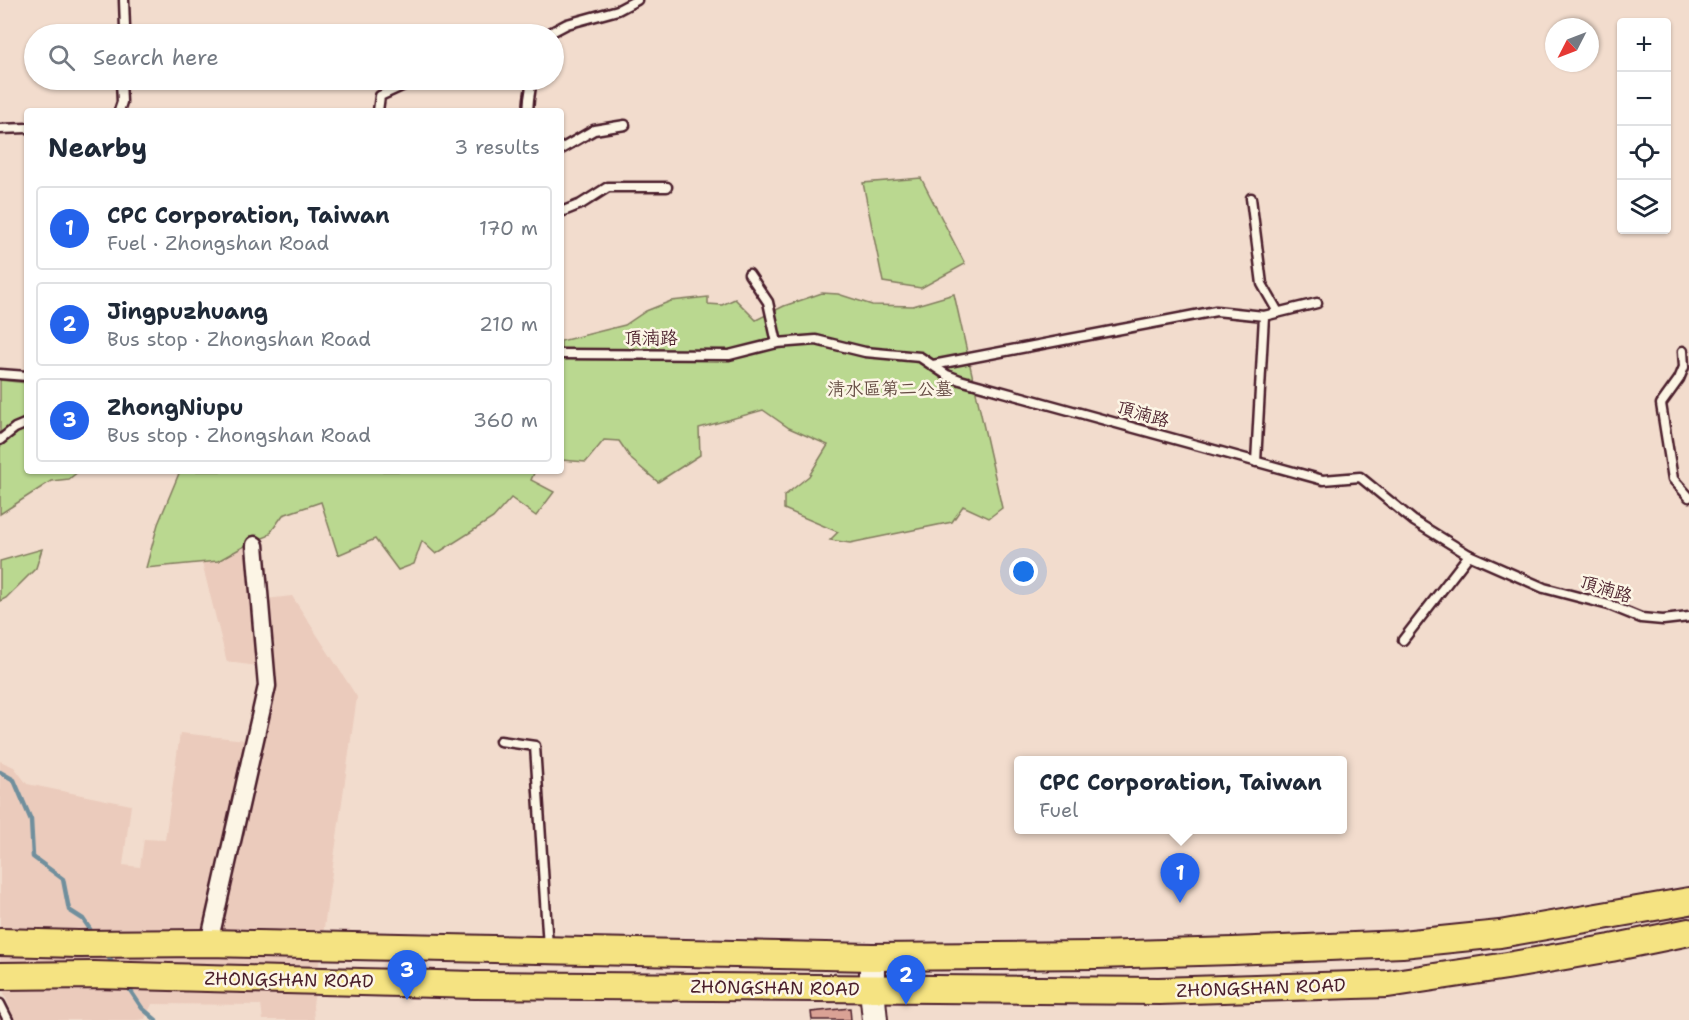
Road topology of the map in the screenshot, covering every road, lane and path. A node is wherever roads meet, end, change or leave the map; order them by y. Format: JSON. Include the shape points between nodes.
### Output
{"nodes":[{"id":1,"x":124,"y":0,"type":"edge"},
{"id":2,"x":637,"y":0,"type":"edge"},
{"id":3,"x":125,"y":24,"type":"edge"},
{"id":4,"x":564,"y":26,"type":"edge"},
{"id":5,"x":121,"y":90,"type":"edge"},
{"id":6,"x":393,"y":90,"type":"edge"},
{"id":7,"x":530,"y":90,"type":"edge"},
{"id":8,"x":120,"y":108,"type":"edge"},
{"id":9,"x":378,"y":108,"type":"edge"},
{"id":10,"x":528,"y":108,"type":"edge"},
{"id":11,"x":625,"y":125,"type":"dead end"},
{"id":12,"x":24,"y":128,"type":"edge"},
{"id":13,"x":0,"y":129,"type":"edge"},
{"id":14,"x":564,"y":147,"type":"edge"},
{"id":15,"x":667,"y":187,"type":"dead end"},
{"id":16,"x":1251,"y":198,"type":"dead end"},
{"id":17,"x":564,"y":211,"type":"edge"},
{"id":18,"x":748,"y":274,"type":"dead end"},
{"id":19,"x":1317,"y":303,"type":"dead end"},
{"id":20,"x":1278,"y":312,"type":"junction"},
{"id":21,"x":1264,"y":316,"type":"junction"},
{"id":22,"x":777,"y":343,"type":"junction"},
{"id":23,"x":1683,"y":351,"type":"dead end"},
{"id":24,"x":564,"y":354,"type":"edge"},
{"id":25,"x":933,"y":365,"type":"junction"},
{"id":26,"x":0,"y":374,"type":"edge"},
{"id":27,"x":24,"y":376,"type":"edge"},
{"id":28,"x":24,"y":424,"type":"edge"},
{"id":29,"x":0,"y":440,"type":"edge"},
{"id":30,"x":1256,"y":462,"type":"junction"},
{"id":31,"x":1689,"y":497,"type":"edge"},
{"id":32,"x":255,"y":545,"type":"dead end"},
{"id":33,"x":1469,"y":555,"type":"junction"},
{"id":34,"x":1689,"y":617,"type":"edge"},
{"id":35,"x":1402,"y":640,"type":"dead end"},
{"id":36,"x":500,"y":741,"type":"dead end"},
{"id":37,"x":1689,"y":901,"type":"edge"},
{"id":38,"x":1689,"y":932,"type":"edge"},
{"id":39,"x":0,"y":942,"type":"edge"},
{"id":40,"x":209,"y":943,"type":"junction"},
{"id":41,"x":548,"y":951,"type":"junction"},
{"id":42,"x":872,"y":957,"type":"junction"},
{"id":43,"x":0,"y":976,"type":"edge"},
{"id":44,"x":872,"y":989,"type":"junction"},
{"id":45,"x":0,"y":1004,"type":"edge"},
{"id":46,"x":8,"y":1020,"type":"edge"},
{"id":47,"x":875,"y":1020,"type":"edge"}],
"edges":[{"from":1,"to":3,"type":"lane"},
{"from":2,"to":4,"type":"lane","via":[[618,10]]},
{"from":5,"to":8,"type":"lane"},
{"from":6,"to":9,"type":"lane","via":[[380,96]]},
{"from":7,"to":10,"type":"lane"},
{"from":11,"to":14,"type":"lane","via":[[594,130]]},
{"from":12,"to":13,"type":"lane"},
{"from":15,"to":17,"type":"lane","via":[[608,187]]},
{"from":16,"to":20,"type":"lane","via":[[1262,284]]},
{"from":18,"to":22,"type":"lane","via":[[768,302]]},
{"from":19,"to":20,"type":"lane"},
{"from":20,"to":21,"type":"lane"},
{"from":21,"to":25,"type":"lane","via":[[1216,311]]},
{"from":21,"to":30,"type":"lane"},
{"from":22,"to":24,"type":"lane","name":"頂湳路","via":[[729,355]]},
{"from":22,"to":25,"type":"lane","name":"頂湳路","via":[[816,340],[865,352],[920,357]]},
{"from":23,"to":31,"type":"lane","via":[[1684,367],[1662,404],[1673,479]]},
{"from":25,"to":30,"type":"lane","name":"頂湳路","via":[[960,380]]},
{"from":26,"to":27,"type":"lane"},
{"from":28,"to":29,"type":"lane"},
{"from":30,"to":33,"type":"lane","name":"頂湳路","via":[[1323,480],[1360,477],[1414,522]]},
{"from":32,"to":40,"type":"street","via":[[267,686]]},
{"from":33,"to":34,"type":"lane","name":"頂湳路","via":[[1544,588],[1641,618]]},
{"from":33,"to":35,"type":"lane"},
{"from":36,"to":41,"type":"lane","via":[[535,746]]},
{"from":37,"to":42,"type":"main road","name":"ZHONGSHAN ROAD","via":[[1500,934],[1402,944],[1221,952]]},
{"from":38,"to":44,"type":"main road","name":"ZHONGSHAN ROAD","via":[[1388,984],[1159,991]]},
{"from":39,"to":40,"type":"main road","name":"ZHONGSHAN ROAD"},
{"from":40,"to":41,"type":"main road","name":"ZHONGSHAN ROAD"},
{"from":41,"to":42,"type":"main road","name":"ZHONGSHAN ROAD"},
{"from":42,"to":44,"type":"street"},
{"from":43,"to":44,"type":"main road","name":"ZHONGSHAN ROAD"},
{"from":44,"to":47,"type":"street"},
{"from":45,"to":46,"type":"lane"}]}
